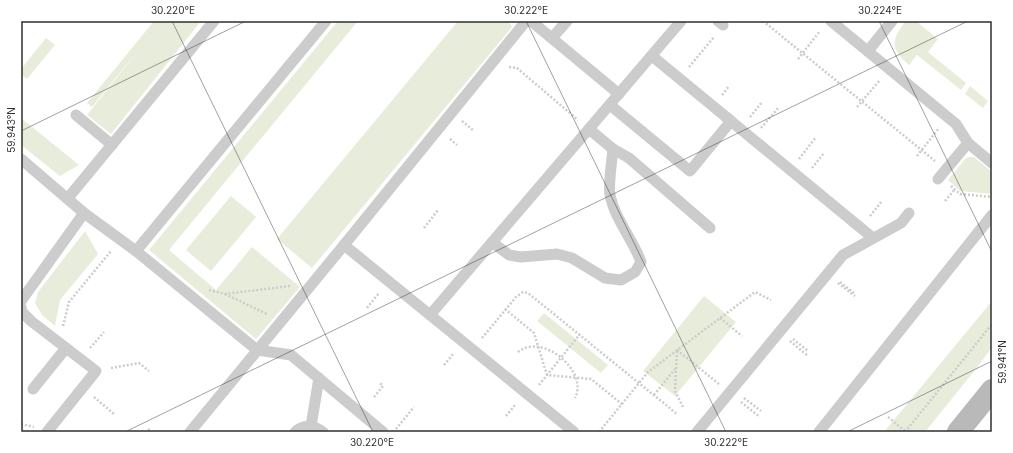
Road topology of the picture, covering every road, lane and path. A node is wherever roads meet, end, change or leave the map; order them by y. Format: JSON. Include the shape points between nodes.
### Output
{"nodes":[{"id":1,"x":214,"y":21,"type":"edge"},
{"id":2,"x":326,"y":21,"type":"edge"},
{"id":3,"x":526,"y":21,"type":"edge"},
{"id":4,"x":531,"y":21,"type":"edge"},
{"id":5,"x":567,"y":21,"type":"edge"},
{"id":6,"x":681,"y":21,"type":"edge"},
{"id":7,"x":763,"y":21,"type":"edge"},
{"id":8,"x":831,"y":21,"type":"edge"},
{"id":9,"x":892,"y":21,"type":"edge"},
{"id":10,"x":720,"y":23,"type":"edge"},
{"id":11,"x":821,"y":31,"type":"dead end"},
{"id":12,"x":552,"y":38,"type":"junction"},
{"id":13,"x":868,"y":51,"type":"junction"},
{"id":14,"x":803,"y":53,"type":"junction"},
{"id":15,"x":652,"y":56,"type":"junction"},
{"id":16,"x":798,"y":59,"type":"dead end"},
{"id":17,"x":505,"y":69,"type":"dead end"},
{"id":18,"x":889,"y":69,"type":"junction"},
{"id":19,"x":679,"y":79,"type":"junction"},
{"id":20,"x":619,"y":94,"type":"junction"},
{"id":21,"x":762,"y":102,"type":"dead end"},
{"id":22,"x":862,"y":102,"type":"junction"},
{"id":23,"x":610,"y":105,"type":"junction"},
{"id":24,"x":779,"y":107,"type":"dead end"},
{"id":25,"x":857,"y":107,"type":"dead end"},
{"id":26,"x":567,"y":110,"type":"dead end"},
{"id":27,"x":76,"y":115,"type":"dead end"},
{"id":28,"x":948,"y":117,"type":"junction"},
{"id":29,"x":731,"y":121,"type":"junction"},
{"id":30,"x":589,"y":129,"type":"junction"},
{"id":31,"x":740,"y":129,"type":"junction"},
{"id":32,"x":816,"y":137,"type":"dead end"},
{"id":33,"x":752,"y":139,"type":"junction"},
{"id":34,"x":968,"y":143,"type":"junction"},
{"id":35,"x":112,"y":145,"type":"junction"},
{"id":36,"x":613,"y":149,"type":"junction"},
{"id":37,"x":922,"y":150,"type":"junction"},
{"id":38,"x":824,"y":153,"type":"dead end"},
{"id":39,"x":917,"y":156,"type":"dead end"},
{"id":40,"x":930,"y":157,"type":"dead end"},
{"id":41,"x":21,"y":159,"type":"edge"},
{"id":42,"x":992,"y":163,"type":"edge"},
{"id":43,"x":790,"y":169,"type":"junction"},
{"id":44,"x":939,"y":178,"type":"joint"},
{"id":45,"x":802,"y":180,"type":"junction"},
{"id":46,"x":955,"y":189,"type":"junction"},
{"id":47,"x":992,"y":197,"type":"edge"},
{"id":48,"x":68,"y":198,"type":"junction"},
{"id":49,"x":882,"y":201,"type":"dead end"},
{"id":50,"x":945,"y":201,"type":"dead end"},
{"id":51,"x":438,"y":210,"type":"dead end"},
{"id":52,"x":84,"y":213,"type":"junction"},
{"id":53,"x":909,"y":213,"type":"dead end"},
{"id":54,"x":992,"y":215,"type":"edge"},
{"id":55,"x":424,"y":228,"type":"dead end"},
{"id":56,"x":710,"y":228,"type":"dead end"},
{"id":57,"x":860,"y":228,"type":"junction"},
{"id":58,"x":874,"y":238,"type":"junction"},
{"id":59,"x":120,"y":240,"type":"junction"},
{"id":60,"x":492,"y":242,"type":"junction"},
{"id":61,"x":344,"y":245,"type":"junction"},
{"id":62,"x":136,"y":251,"type":"junction"},
{"id":63,"x":828,"y":274,"type":"junction"},
{"id":64,"x":174,"y":282,"type":"junction"},
{"id":65,"x":389,"y":282,"type":"junction"},
{"id":66,"x":311,"y":284,"type":"junction"},
{"id":67,"x":225,"y":294,"type":"junction"},
{"id":68,"x":855,"y":296,"type":"dead end"},
{"id":69,"x":772,"y":300,"type":"dead end"},
{"id":70,"x":21,"y":301,"type":"edge"},
{"id":71,"x":21,"y":307,"type":"edge"},
{"id":72,"x":367,"y":308,"type":"dead end"},
{"id":73,"x":505,"y":309,"type":"junction"},
{"id":74,"x":430,"y":315,"type":"junction"},
{"id":75,"x":720,"y":318,"type":"junction"},
{"id":76,"x":281,"y":321,"type":"junction"},
{"id":77,"x":992,"y":324,"type":"edge"},
{"id":78,"x":780,"y":331,"type":"junction"},
{"id":79,"x":104,"y":332,"type":"dead end"},
{"id":80,"x":580,"y":334,"type":"junction"},
{"id":81,"x":742,"y":336,"type":"dead end"},
{"id":82,"x":63,"y":345,"type":"junction"},
{"id":83,"x":538,"y":347,"type":"junction"},
{"id":84,"x":472,"y":349,"type":"junction"},
{"id":85,"x":258,"y":350,"type":"junction"},
{"id":86,"x":677,"y":350,"type":"junction"},
{"id":87,"x":808,"y":351,"type":"dead end"},
{"id":88,"x":518,"y":352,"type":"dead end"},
{"id":89,"x":808,"y":356,"type":"dead end"},
{"id":90,"x":561,"y":358,"type":"junction"},
{"id":91,"x":81,"y":359,"type":"junction"},
{"id":92,"x":676,"y":368,"type":"junction"},
{"id":93,"x":96,"y":371,"type":"junction"},
{"id":94,"x":149,"y":371,"type":"dead end"},
{"id":95,"x":547,"y":375,"type":"junction"},
{"id":96,"x":708,"y":376,"type":"dead end"},
{"id":97,"x":319,"y":378,"type":"junction"},
{"id":98,"x":576,"y":378,"type":"junction"},
{"id":99,"x":380,"y":383,"type":"dead end"},
{"id":100,"x":639,"y":383,"type":"junction"},
{"id":101,"x":83,"y":388,"type":"junction"},
{"id":102,"x":33,"y":389,"type":"dead end"},
{"id":103,"x":992,"y":390,"type":"edge"},
{"id":104,"x":731,"y":391,"type":"junction"},
{"id":105,"x":654,"y":395,"type":"junction"},
{"id":106,"x":530,"y":396,"type":"junction"},
{"id":107,"x":374,"y":397,"type":"dead end"},
{"id":108,"x":576,"y":398,"type":"dead end"},
{"id":109,"x":622,"y":404,"type":"junction"},
{"id":110,"x":683,"y":406,"type":"dead end"},
{"id":111,"x":414,"y":407,"type":"dead end"},
{"id":112,"x":761,"y":411,"type":"dead end"},
{"id":113,"x":114,"y":414,"type":"dead end"},
{"id":114,"x":677,"y":414,"type":"dead end"},
{"id":115,"x":760,"y":417,"type":"dead end"},
{"id":116,"x":888,"y":417,"type":"dead end"},
{"id":117,"x":403,"y":421,"type":"dead end"},
{"id":118,"x":311,"y":426,"type":"junction"},
{"id":119,"x":148,"y":429,"type":"dead end"},
{"id":120,"x":47,"y":432,"type":"edge"},
{"id":121,"x":152,"y":432,"type":"edge"},
{"id":122,"x":190,"y":432,"type":"edge"},
{"id":123,"x":295,"y":432,"type":"edge"},
{"id":124,"x":323,"y":432,"type":"edge"},
{"id":125,"x":383,"y":432,"type":"edge"},
{"id":126,"x":574,"y":432,"type":"edge"},
{"id":127,"x":599,"y":432,"type":"edge"},
{"id":128,"x":697,"y":432,"type":"edge"},
{"id":129,"x":819,"y":432,"type":"edge"},
{"id":130,"x":905,"y":432,"type":"edge"},
{"id":131,"x":958,"y":432,"type":"edge"}],
"edges":[{"from":1,"to":35,"type":"lane"},
{"from":2,"to":62,"type":"lane"},
{"from":3,"to":61,"type":"lane"},
{"from":4,"to":12,"type":"lane"},
{"from":5,"to":12,"type":"lane"},
{"from":6,"to":15,"type":"lane"},
{"from":7,"to":14,"type":"path"},
{"from":8,"to":13,"type":"lane"},
{"from":9,"to":13,"type":"lane"},
{"from":10,"to":19,"type":"path"},
{"from":11,"to":14,"type":"path"},
{"from":12,"to":20,"type":"lane"},
{"from":13,"to":18,"type":"lane"},
{"from":14,"to":16,"type":"path"},
{"from":14,"to":22,"type":"path"},
{"from":15,"to":19,"type":"lane"},
{"from":15,"to":20,"type":"lane"},
{"from":17,"to":26,"type":"path","via":[[511,66],[517,68]]},
{"from":18,"to":22,"type":"path"},
{"from":18,"to":28,"type":"lane"},
{"from":19,"to":29,"type":"lane"},
{"from":20,"to":23,"type":"lane"},
{"from":21,"to":31,"type":"path"},
{"from":22,"to":25,"type":"path"},
{"from":22,"to":37,"type":"path"},
{"from":23,"to":29,"type":"lane","via":[[690,171]]},
{"from":23,"to":30,"type":"lane"},
{"from":24,"to":33,"type":"path"},
{"from":27,"to":35,"type":"lane"},
{"from":28,"to":34,"type":"lane","via":[[956,124]]},
{"from":28,"to":37,"type":"path"},
{"from":29,"to":31,"type":"lane"},
{"from":30,"to":36,"type":"lane"},
{"from":30,"to":60,"type":"lane"},
{"from":31,"to":33,"type":"lane"},
{"from":32,"to":43,"type":"path"},
{"from":33,"to":43,"type":"lane"},
{"from":34,"to":42,"type":"lane"},
{"from":34,"to":44,"type":"lane"},
{"from":35,"to":48,"type":"lane"},
{"from":36,"to":56,"type":"lane","via":[[629,158]]},
{"from":36,"to":60,"type":"lane","via":[[609,194],[615,212],[637,250],[641,262],[636,272],[621,280],[605,278],[572,258],[558,254],[521,257],[509,255]]},
{"from":37,"to":39,"type":"path"},
{"from":37,"to":40,"type":"path"},
{"from":38,"to":45,"type":"path"},
{"from":41,"to":48,"type":"lane"},
{"from":43,"to":45,"type":"lane"},
{"from":44,"to":46,"type":"path"},
{"from":45,"to":57,"type":"lane"},
{"from":46,"to":47,"type":"path","via":[[960,194]]},
{"from":46,"to":50,"type":"path"},
{"from":48,"to":52,"type":"lane"},
{"from":49,"to":57,"type":"path"},
{"from":51,"to":55,"type":"path"},
{"from":52,"to":59,"type":"lane"},
{"from":52,"to":70,"type":"lane"},
{"from":53,"to":58,"type":"lane","via":[[901,223]]},
{"from":54,"to":129,"type":"lane"},
{"from":57,"to":58,"type":"lane"},
{"from":58,"to":63,"type":"lane","via":[[844,255]]},
{"from":59,"to":62,"type":"lane"},
{"from":59,"to":82,"type":"path","via":[[69,302]]},
{"from":60,"to":74,"type":"lane"},
{"from":61,"to":65,"type":"lane"},
{"from":61,"to":66,"type":"lane"},
{"from":62,"to":64,"type":"lane"},
{"from":63,"to":68,"type":"path"},
{"from":63,"to":78,"type":"lane"},
{"from":64,"to":67,"type":"path"},
{"from":64,"to":85,"type":"lane"},
{"from":65,"to":72,"type":"path"},
{"from":65,"to":74,"type":"lane"},
{"from":66,"to":67,"type":"path"},
{"from":66,"to":76,"type":"lane"},
{"from":67,"to":76,"type":"path"},
{"from":69,"to":75,"type":"path","via":[[755,292]]},
{"from":71,"to":82,"type":"lane","via":[[22,312]]},
{"from":73,"to":80,"type":"path","via":[[519,294],[528,293]]},
{"from":73,"to":83,"type":"path","via":[[534,332]]},
{"from":73,"to":84,"type":"path"},
{"from":74,"to":84,"type":"lane"},
{"from":75,"to":81,"type":"path"},
{"from":75,"to":86,"type":"path"},
{"from":76,"to":85,"type":"lane"},
{"from":77,"to":130,"type":"path"},
{"from":78,"to":87,"type":"path"},
{"from":78,"to":89,"type":"path"},
{"from":78,"to":104,"type":"lane"},
{"from":79,"to":91,"type":"path"},
{"from":80,"to":90,"type":"path"},
{"from":80,"to":100,"type":"path"},
{"from":82,"to":91,"type":"lane"},
{"from":82,"to":102,"type":"lane"},
{"from":83,"to":88,"type":"path","via":[[528,346]]},
{"from":83,"to":90,"type":"path"},
{"from":83,"to":95,"type":"path"},
{"from":84,"to":106,"type":"lane"},
{"from":85,"to":97,"type":"lane","via":[[292,355]]},
{"from":85,"to":122,"type":"lane"},
{"from":86,"to":92,"type":"path"},
{"from":86,"to":96,"type":"path"},
{"from":86,"to":100,"type":"path","via":[[648,372]]},
{"from":90,"to":95,"type":"path"},
{"from":90,"to":98,"type":"path"},
{"from":91,"to":93,"type":"lane"},
{"from":92,"to":105,"type":"path"},
{"from":92,"to":110,"type":"path","via":[[675,391]]},
{"from":93,"to":94,"type":"path","via":[[139,363]]},
{"from":93,"to":101,"type":"lane"},
{"from":95,"to":98,"type":"path"},
{"from":95,"to":106,"type":"path"},
{"from":97,"to":118,"type":"lane"},
{"from":97,"to":125,"type":"lane"},
{"from":98,"to":108,"type":"path","via":[[579,387]]},
{"from":98,"to":109,"type":"path","via":[[591,379]]},
{"from":99,"to":107,"type":"path","via":[[383,386]]},
{"from":100,"to":105,"type":"path"},
{"from":100,"to":109,"type":"path"},
{"from":101,"to":113,"type":"path"},
{"from":101,"to":120,"type":"lane"},
{"from":103,"to":131,"type":"main road"},
{"from":104,"to":112,"type":"path"},
{"from":104,"to":115,"type":"path"},
{"from":104,"to":128,"type":"lane"},
{"from":105,"to":114,"type":"path"},
{"from":106,"to":126,"type":"lane"},
{"from":109,"to":127,"type":"path"},
{"from":111,"to":117,"type":"path"},
{"from":116,"to":130,"type":"path"},
{"from":118,"to":123,"type":"lane","via":[[304,426]]},
{"from":118,"to":124,"type":"lane"},
{"from":119,"to":121,"type":"path"}]}
